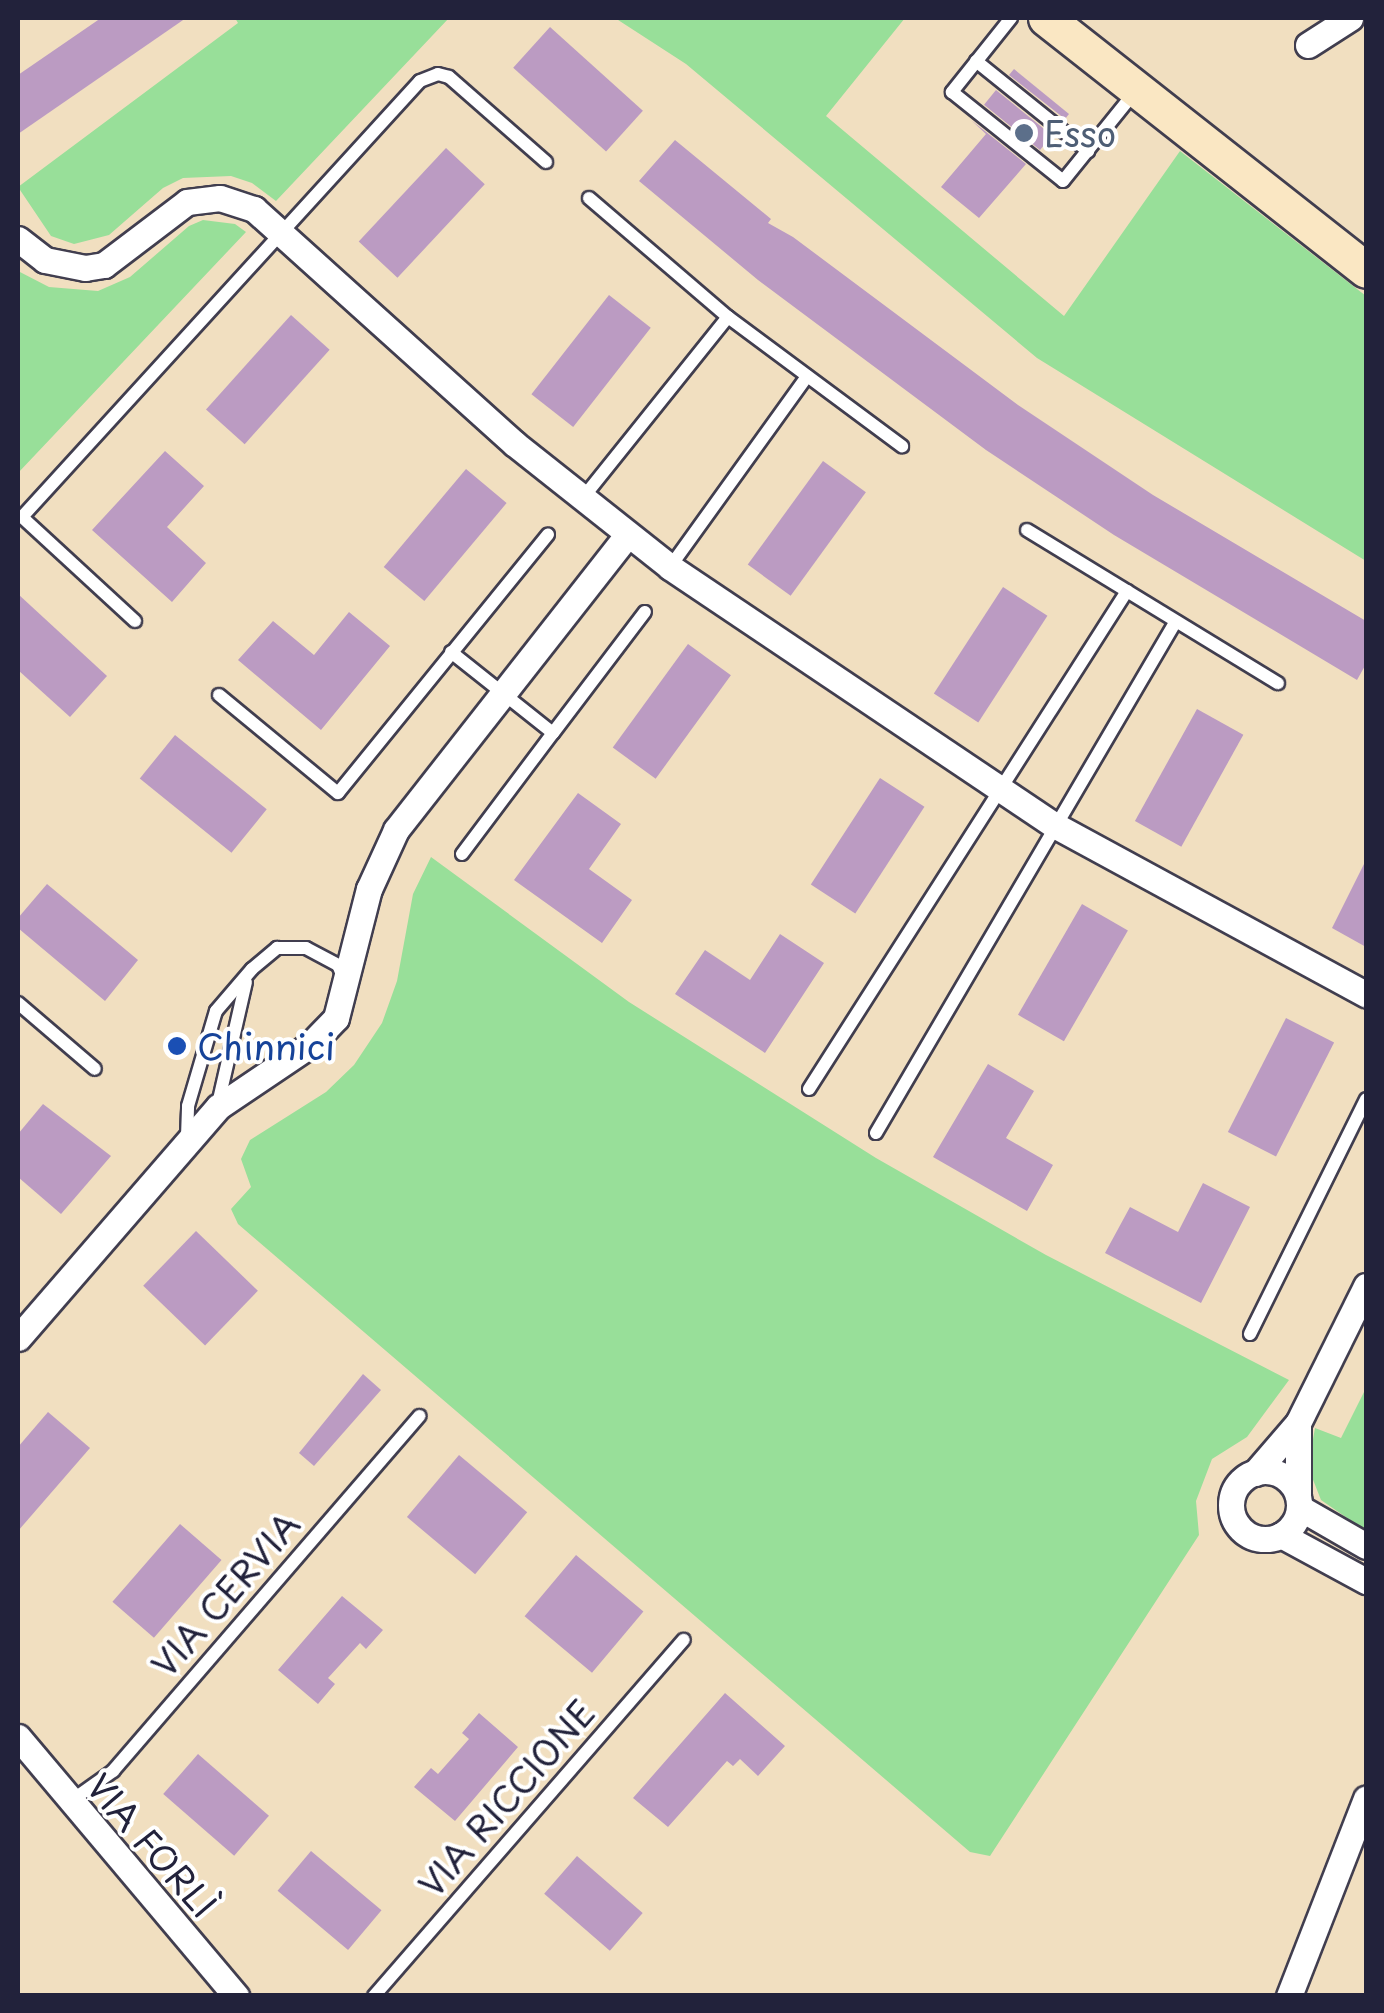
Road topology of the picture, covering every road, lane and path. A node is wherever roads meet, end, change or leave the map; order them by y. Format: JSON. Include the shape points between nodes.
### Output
{"nodes":[{"id":1,"x":1011,"y":18,"type":"edge"},
{"id":2,"x":1046,"y":18,"type":"edge"},
{"id":3,"x":1350,"y":18,"type":"edge"},
{"id":4,"x":1308,"y":45,"type":"dead end"},
{"id":5,"x":976,"y":62,"type":"junction"},
{"id":6,"x":1135,"y":91,"type":"junction"},
{"id":7,"x":1088,"y":151,"type":"junction"},
{"id":8,"x":546,"y":162,"type":"dead end"},
{"id":9,"x":590,"y":198,"type":"dead end"},
{"id":10,"x":282,"y":235,"type":"junction"},
{"id":11,"x":18,"y":238,"type":"edge"},
{"id":12,"x":1366,"y":270,"type":"edge"},
{"id":13,"x":728,"y":317,"type":"junction"},
{"id":14,"x":806,"y":376,"type":"junction"},
{"id":15,"x":902,"y":446,"type":"dead end"},
{"id":16,"x":582,"y":499,"type":"junction"},
{"id":17,"x":1027,"y":530,"type":"dead end"},
{"id":18,"x":548,"y":534,"type":"dead end"},
{"id":19,"x":626,"y":535,"type":"junction"},
{"id":20,"x":670,"y":567,"type":"junction"},
{"id":21,"x":1127,"y":591,"type":"junction"},
{"id":22,"x":645,"y":612,"type":"dead end"},
{"id":23,"x":135,"y":621,"type":"dead end"},
{"id":24,"x":1176,"y":621,"type":"junction"},
{"id":25,"x":451,"y":652,"type":"junction"},
{"id":26,"x":1278,"y":683,"type":"dead end"},
{"id":27,"x":502,"y":694,"type":"junction"},
{"id":28,"x":219,"y":695,"type":"dead end"},
{"id":29,"x":553,"y":733,"type":"junction"},
{"id":30,"x":1000,"y":791,"type":"junction"},
{"id":31,"x":1056,"y":826,"type":"junction"},
{"id":32,"x":462,"y":854,"type":"dead end"},
{"id":33,"x":246,"y":980,"type":"junction"},
{"id":34,"x":347,"y":986,"type":"junction"},
{"id":35,"x":1366,"y":994,"type":"edge"},
{"id":36,"x":18,"y":1003,"type":"edge"},
{"id":37,"x":95,"y":1069,"type":"dead end"},
{"id":38,"x":809,"y":1089,"type":"dead end"},
{"id":39,"x":1366,"y":1099,"type":"edge"},
{"id":40,"x":218,"y":1106,"type":"junction"},
{"id":41,"x":876,"y":1133,"type":"dead end"},
{"id":42,"x":186,"y":1146,"type":"junction"},
{"id":43,"x":1366,"y":1286,"type":"edge"},
{"id":44,"x":1250,"y":1334,"type":"dead end"},
{"id":45,"x":18,"y":1338,"type":"edge"},
{"id":46,"x":418,"y":1416,"type":"dead end"},
{"id":47,"x":1298,"y":1423,"type":"junction"},
{"id":48,"x":1255,"y":1472,"type":"junction"},
{"id":49,"x":1299,"y":1501,"type":"junction"},
{"id":50,"x":1281,"y":1535,"type":"junction"},
{"id":51,"x":1366,"y":1546,"type":"edge"},
{"id":52,"x":1366,"y":1581,"type":"edge"},
{"id":53,"x":684,"y":1640,"type":"dead end"},
{"id":54,"x":18,"y":1737,"type":"edge"},
{"id":55,"x":1366,"y":1799,"type":"edge"},
{"id":56,"x":69,"y":1802,"type":"junction"},
{"id":57,"x":236,"y":1996,"type":"edge"},
{"id":58,"x":374,"y":1996,"type":"edge"},
{"id":59,"x":1289,"y":1996,"type":"edge"}],
"edges":[{"from":1,"to":5,"type":"lane"},
{"from":2,"to":6,"type":"street"},
{"from":3,"to":4,"type":"street"},
{"from":5,"to":7,"type":"lane"},
{"from":5,"to":7,"type":"lane","via":[[952,92],[1064,182]]},
{"from":6,"to":7,"type":"lane"},
{"from":6,"to":12,"type":"street"},
{"from":8,"to":10,"type":"lane","via":[[460,84],[429,76]]},
{"from":9,"to":13,"type":"lane"},
{"from":10,"to":11,"type":"street","via":[[254,208],[204,198],[175,210],[104,264],[64,266]]},
{"from":10,"to":16,"type":"street"},
{"from":10,"to":23,"type":"lane","via":[[22,517]]},
{"from":13,"to":14,"type":"lane"},
{"from":13,"to":16,"type":"lane"},
{"from":14,"to":15,"type":"lane"},
{"from":14,"to":20,"type":"lane"},
{"from":16,"to":19,"type":"street"},
{"from":17,"to":21,"type":"lane"},
{"from":18,"to":25,"type":"lane"},
{"from":19,"to":20,"type":"street"},
{"from":19,"to":27,"type":"street"},
{"from":20,"to":30,"type":"street"},
{"from":21,"to":24,"type":"lane"},
{"from":21,"to":30,"type":"lane"},
{"from":22,"to":29,"type":"lane"},
{"from":24,"to":26,"type":"lane"},
{"from":24,"to":31,"type":"lane"},
{"from":25,"to":27,"type":"lane"},
{"from":25,"to":28,"type":"lane","via":[[338,792]]},
{"from":27,"to":29,"type":"lane"},
{"from":27,"to":34,"type":"street","via":[[396,830],[368,889]]},
{"from":29,"to":32,"type":"lane"},
{"from":30,"to":31,"type":"street"},
{"from":30,"to":38,"type":"lane"},
{"from":31,"to":35,"type":"street"},
{"from":31,"to":41,"type":"lane"},
{"from":33,"to":34,"type":"lane","via":[[277,948],[306,948],[338,965]]},
{"from":33,"to":40,"type":"lane"},
{"from":33,"to":42,"type":"lane","via":[[216,1011],[188,1106]]},
{"from":34,"to":40,"type":"street","via":[[336,1018],[310,1045]]},
{"from":36,"to":37,"type":"lane"},
{"from":39,"to":44,"type":"lane"},
{"from":40,"to":42,"type":"street"},
{"from":42,"to":45,"type":"street"},
{"from":43,"to":47,"type":"street"},
{"from":46,"to":56,"type":"lane","name":"VIA CERVIA","via":[[112,1771]]},
{"from":47,"to":48,"type":"street"},
{"from":47,"to":49,"type":"street"},
{"from":48,"to":49,"type":"street","via":[[1281,1475]]},
{"from":48,"to":50,"type":"street","via":[[1235,1489],[1232,1516],[1250,1536]]},
{"from":49,"to":50,"type":"street","via":[[1296,1521]]},
{"from":49,"to":51,"type":"street"},
{"from":50,"to":52,"type":"street"},
{"from":53,"to":58,"type":"lane","name":"VIA RICCIONE"},
{"from":54,"to":56,"type":"street","name":"VIA FORLÌ"},
{"from":55,"to":59,"type":"street"},
{"from":56,"to":57,"type":"street","name":"VIA FORLÌ"}]}
